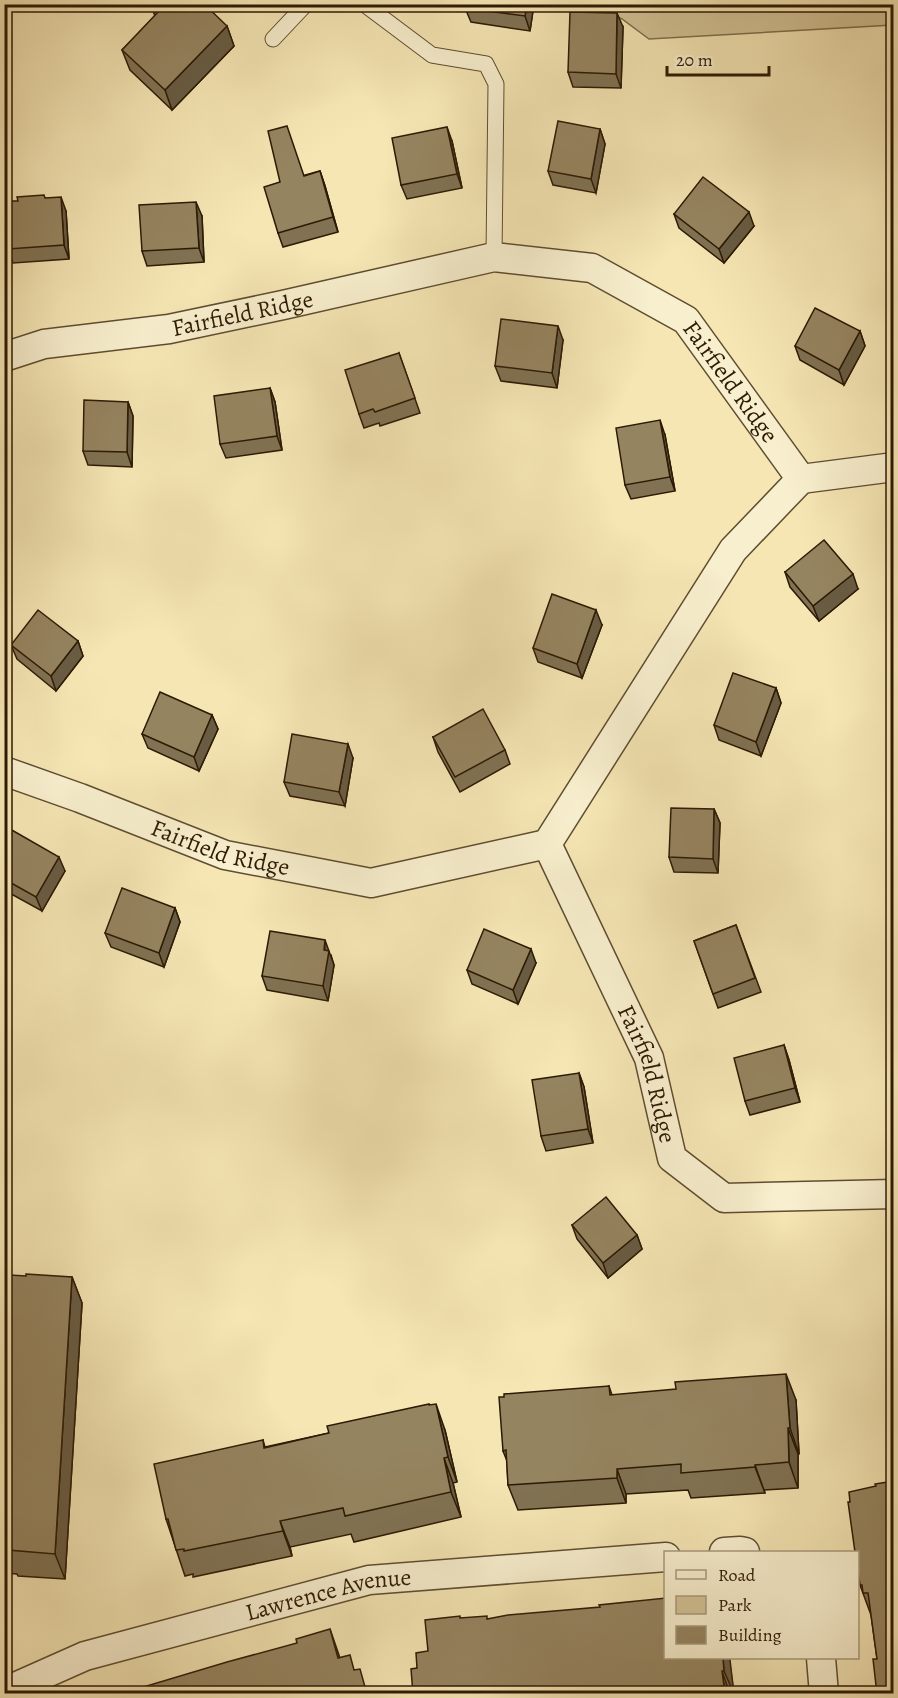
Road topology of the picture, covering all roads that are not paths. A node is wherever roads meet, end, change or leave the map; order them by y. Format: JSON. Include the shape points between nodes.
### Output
{"nodes":[{"id":1,"x":306,"y":4,"type":"edge"},
{"id":2,"x":364,"y":4,"type":"edge"},
{"id":3,"x":273,"y":39,"type":"dead end"},
{"id":4,"x":494,"y":256,"type":"junction"},
{"id":5,"x":4,"y":357,"type":"edge"},
{"id":6,"x":894,"y":467,"type":"edge"},
{"id":7,"x":801,"y":479,"type":"junction"},
{"id":8,"x":4,"y":771,"type":"edge"},
{"id":9,"x":547,"y":844,"type":"junction"},
{"id":10,"x":894,"y":1194,"type":"edge"},
{"id":11,"x":664,"y":1557,"type":"edge"},
{"id":12,"x":821,"y":1659,"type":"edge"},
{"id":13,"x":4,"y":1692,"type":"edge"},
{"id":14,"x":824,"y":1694,"type":"edge"}],
"edges":[{"from":1,"to":3,"type":"lane"},
{"from":2,"to":4,"type":"lane","via":[[432,55],[486,64],[496,84]]},
{"from":4,"to":5,"type":"street","name":"Fairfield Ridge","via":[[169,329],[44,344]]},
{"from":4,"to":7,"type":"street","name":"Fairfield Ridge","via":[[592,268],[686,320]]},
{"from":6,"to":7,"type":"street"},
{"from":7,"to":9,"type":"street","via":[[733,550]]},
{"from":8,"to":9,"type":"street","name":"Fairfield Ridge","via":[[225,855],[371,883]]},
{"from":9,"to":10,"type":"street","name":"Fairfield Ridge","via":[[649,1058],[672,1158],[724,1198]]},
{"from":11,"to":13,"type":"street","name":"Lawrence Avenue","via":[[369,1580],[85,1656]]},
{"from":12,"to":14,"type":"street"}]}
